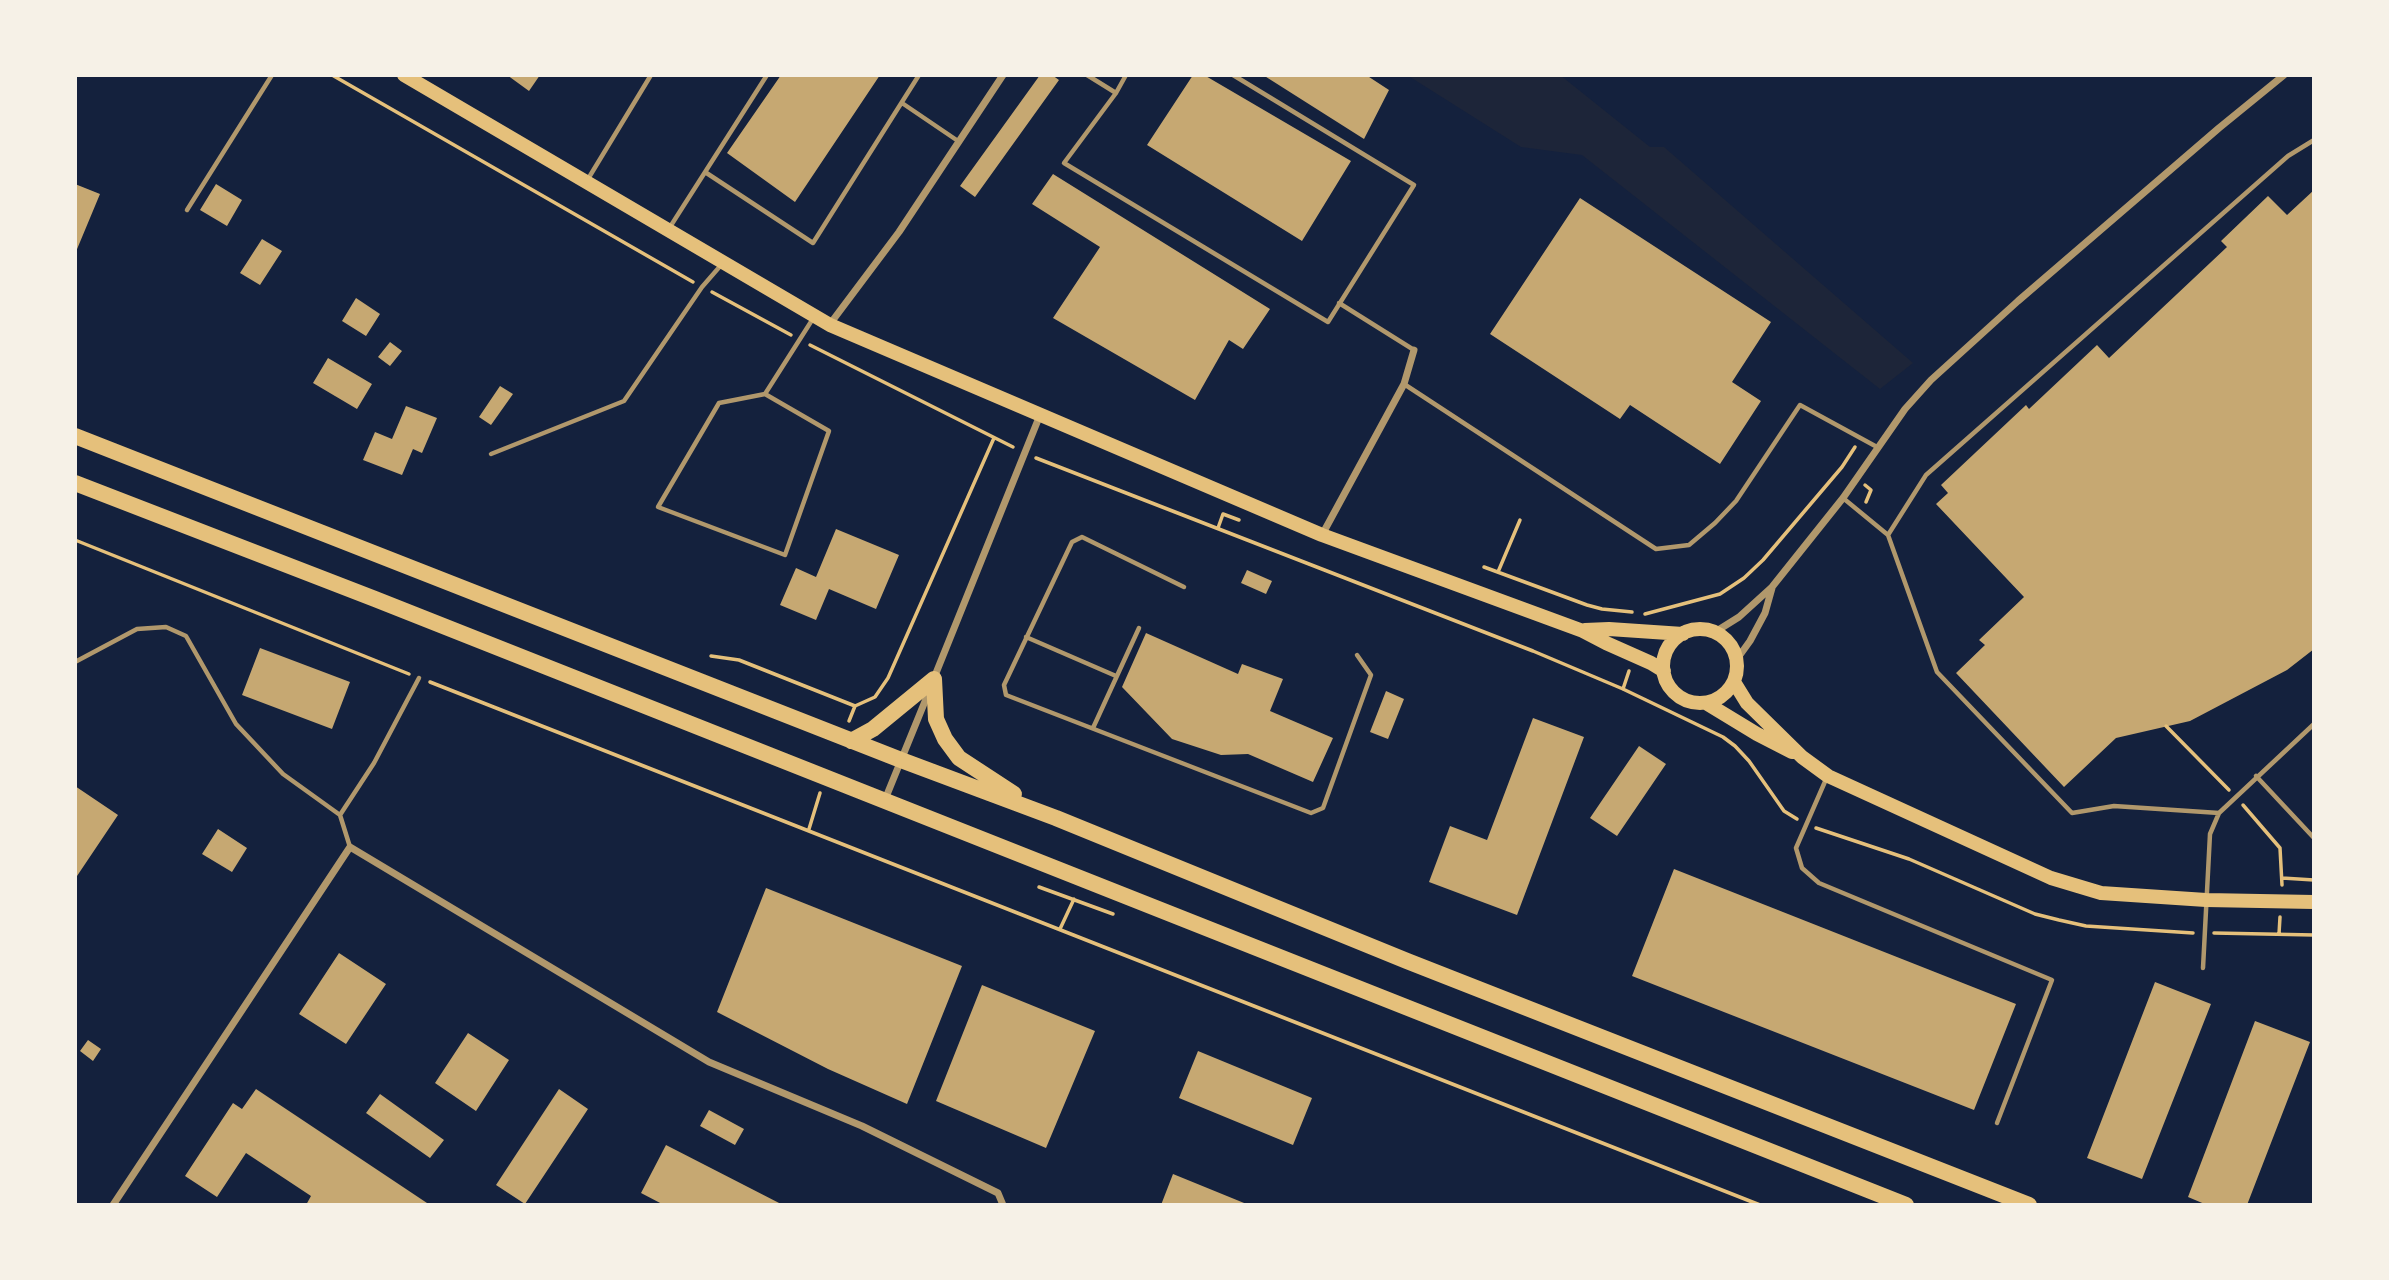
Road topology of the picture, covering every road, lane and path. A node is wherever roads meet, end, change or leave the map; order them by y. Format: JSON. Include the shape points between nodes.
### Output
{"nodes":[{"id":1,"x":272,"y":75,"type":"edge"},
{"id":2,"x":332,"y":75,"type":"edge"},
{"id":3,"x":404,"y":75,"type":"edge"},
{"id":4,"x":651,"y":75,"type":"edge"},
{"id":5,"x":767,"y":75,"type":"edge"},
{"id":6,"x":919,"y":75,"type":"edge"},
{"id":7,"x":1003,"y":75,"type":"edge"},
{"id":8,"x":1087,"y":75,"type":"edge"},
{"id":9,"x":1126,"y":75,"type":"edge"},
{"id":10,"x":1233,"y":75,"type":"edge"},
{"id":11,"x":2284,"y":75,"type":"edge"},
{"id":12,"x":1116,"y":93,"type":"junction"},
{"id":13,"x":902,"y":103,"type":"junction"},
{"id":14,"x":2314,"y":140,"type":"edge"},
{"id":15,"x":958,"y":141,"type":"junction"},
{"id":16,"x":705,"y":172,"type":"junction"},
{"id":17,"x":586,"y":182,"type":"junction"},
{"id":18,"x":187,"y":210,"type":"dead end"},
{"id":19,"x":668,"y":231,"type":"junction"},
{"id":20,"x":722,"y":263,"type":"junction"},
{"id":21,"x":702,"y":287,"type":"junction"},
{"id":22,"x":1339,"y":303,"type":"junction"},
{"id":23,"x":815,"y":316,"type":"junction"},
{"id":24,"x":830,"y":325,"type":"junction"},
{"id":25,"x":800,"y":340,"type":"junction"},
{"id":26,"x":1413,"y":350,"type":"joint"},
{"id":27,"x":1404,"y":384,"type":"junction"},
{"id":28,"x":765,"y":394,"type":"junction"},
{"id":29,"x":1040,"y":415,"type":"junction"},
{"id":30,"x":75,"y":436,"type":"edge"},
{"id":31,"x":1861,"y":437,"type":"junction"},
{"id":32,"x":994,"y":438,"type":"junction"},
{"id":33,"x":1877,"y":447,"type":"junction"},
{"id":34,"x":1024,"y":452,"type":"junction"},
{"id":35,"x":491,"y":454,"type":"dead end"},
{"id":36,"x":75,"y":484,"type":"edge"},
{"id":37,"x":1843,"y":498,"type":"junction"},
{"id":38,"x":1223,"y":514,"type":"dead end"},
{"id":39,"x":1520,"y":520,"type":"dead end"},
{"id":40,"x":1218,"y":528,"type":"junction"},
{"id":41,"x":1322,"y":535,"type":"junction"},
{"id":42,"x":1888,"y":535,"type":"junction"},
{"id":43,"x":75,"y":540,"type":"edge"},
{"id":44,"x":1484,"y":567,"type":"dead end"},
{"id":45,"x":1498,"y":572,"type":"junction"},
{"id":46,"x":1184,"y":587,"type":"dead end"},
{"id":47,"x":1772,"y":587,"type":"junction"},
{"id":48,"x":1644,"y":614,"type":"junction"},
{"id":49,"x":1139,"y":628,"type":"dead end"},
{"id":50,"x":1584,"y":631,"type":"junction"},
{"id":51,"x":1638,"y":631,"type":"junction"},
{"id":52,"x":1715,"y":632,"type":"junction"},
{"id":53,"x":1683,"y":634,"type":"junction"},
{"id":54,"x":1026,"y":637,"type":"junction"},
{"id":55,"x":1357,"y":655,"type":"dead end"},
{"id":56,"x":1634,"y":655,"type":"junction"},
{"id":57,"x":710,"y":656,"type":"dead end"},
{"id":58,"x":1737,"y":659,"type":"junction"},
{"id":59,"x":75,"y":662,"type":"edge"},
{"id":60,"x":1664,"y":671,"type":"junction"},
{"id":61,"x":1116,"y":676,"type":"junction"},
{"id":62,"x":419,"y":678,"type":"junction"},
{"id":63,"x":934,"y":679,"type":"junction"},
{"id":64,"x":1734,"y":682,"type":"junction"},
{"id":65,"x":1623,"y":689,"type":"junction"},
{"id":66,"x":1706,"y":703,"type":"junction"},
{"id":67,"x":855,"y":706,"type":"junction"},
{"id":68,"x":2314,"y":724,"type":"edge"},
{"id":69,"x":2166,"y":726,"type":"dead end"},
{"id":70,"x":1093,"y":728,"type":"junction"},
{"id":71,"x":847,"y":739,"type":"junction"},
{"id":72,"x":1802,"y":757,"type":"junction"},
{"id":73,"x":901,"y":760,"type":"junction"},
{"id":74,"x":1828,"y":776,"type":"junction"},
{"id":75,"x":2256,"y":776,"type":"junction"},
{"id":76,"x":825,"y":778,"type":"junction"},
{"id":77,"x":2236,"y":797,"type":"junction"},
{"id":78,"x":884,"y":802,"type":"junction"},
{"id":79,"x":2219,"y":813,"type":"junction"},
{"id":80,"x":340,"y":815,"type":"junction"},
{"id":81,"x":1056,"y":818,"type":"junction"},
{"id":82,"x":1805,"y":824,"type":"junction"},
{"id":83,"x":808,"y":829,"type":"junction"},
{"id":84,"x":2314,"y":838,"type":"edge"},
{"id":85,"x":350,"y":847,"type":"junction"},
{"id":86,"x":2282,"y":878,"type":"junction"},
{"id":87,"x":2314,"y":880,"type":"edge"},
{"id":88,"x":1039,"y":887,"type":"dead end"},
{"id":89,"x":1074,"y":899,"type":"junction"},
{"id":90,"x":2206,"y":900,"type":"junction"},
{"id":91,"x":2281,"y":901,"type":"junction"},
{"id":92,"x":2314,"y":902,"type":"edge"},
{"id":93,"x":1113,"y":914,"type":"dead end"},
{"id":94,"x":1060,"y":930,"type":"junction"},
{"id":95,"x":2204,"y":933,"type":"junction"},
{"id":96,"x":2279,"y":934,"type":"junction"},
{"id":97,"x":2314,"y":935,"type":"edge"},
{"id":98,"x":2203,"y":968,"type":"dead end"},
{"id":99,"x":1997,"y":1123,"type":"dead end"},
{"id":100,"x":113,"y":1205,"type":"edge"},
{"id":101,"x":1003,"y":1205,"type":"edge"},
{"id":102,"x":1760,"y":1205,"type":"edge"},
{"id":103,"x":1906,"y":1205,"type":"edge"},
{"id":104,"x":2029,"y":1205,"type":"edge"}],
"edges":[{"from":1,"to":18,"type":"lane"},
{"from":2,"to":21,"type":"path"},
{"from":3,"to":17,"type":"main road"},
{"from":4,"to":17,"type":"lane"},
{"from":5,"to":16,"type":"lane"},
{"from":6,"to":13,"type":"lane"},
{"from":7,"to":15,"type":"street"},
{"from":8,"to":12,"type":"lane"},
{"from":9,"to":12,"type":"lane"},
{"from":10,"to":22,"type":"lane","via":[[1414,185]]},
{"from":11,"to":33,"type":"street","via":[[1931,380]]},
{"from":12,"to":22,"type":"lane","via":[[1064,163],[1328,322]]},
{"from":13,"to":15,"type":"lane"},
{"from":13,"to":16,"type":"lane","via":[[813,243]]},
{"from":14,"to":42,"type":"lane","via":[[2288,156],[1926,475]]},
{"from":15,"to":24,"type":"street","via":[[900,232]]},
{"from":16,"to":19,"type":"lane"},
{"from":17,"to":19,"type":"main road"},
{"from":19,"to":20,"type":"main road"},
{"from":20,"to":21,"type":"lane"},
{"from":20,"to":23,"type":"main road"},
{"from":21,"to":25,"type":"path"},
{"from":21,"to":35,"type":"lane","via":[[624,401]]},
{"from":22,"to":26,"type":"lane"},
{"from":23,"to":24,"type":"main road"},
{"from":23,"to":25,"type":"lane"},
{"from":24,"to":29,"type":"main road"},
{"from":25,"to":28,"type":"lane"},
{"from":25,"to":32,"type":"path"},
{"from":26,"to":27,"type":"street"},
{"from":27,"to":31,"type":"lane","via":[[1656,549],[1689,545],[1715,523],[1736,501],[1800,405]]},
{"from":27,"to":41,"type":"street"},
{"from":28,"to":28,"type":"lane","via":[[719,403],[658,507],[785,555],[829,431]]},
{"from":29,"to":34,"type":"street"},
{"from":29,"to":41,"type":"main road"},
{"from":30,"to":71,"type":"highway"},
{"from":31,"to":33,"type":"lane"},
{"from":31,"to":48,"type":"path","via":[[1842,467],[1744,579],[1720,594]]},
{"from":32,"to":34,"type":"path"},
{"from":32,"to":67,"type":"path","via":[[888,678],[875,697]]},
{"from":33,"to":37,"type":"street"},
{"from":34,"to":40,"type":"path"},
{"from":34,"to":63,"type":"street"},
{"from":36,"to":76,"type":"highway"},
{"from":37,"to":42,"type":"lane"},
{"from":37,"to":47,"type":"street"},
{"from":38,"to":40,"type":"path"},
{"from":39,"to":45,"type":"path"},
{"from":40,"to":65,"type":"path"},
{"from":41,"to":50,"type":"main road"},
{"from":42,"to":79,"type":"lane","via":[[1937,672],[2071,813],[2114,806]]},
{"from":43,"to":62,"type":"path"},
{"from":44,"to":45,"type":"path"},
{"from":45,"to":48,"type":"path","via":[[1602,609]]},
{"from":46,"to":54,"type":"lane","via":[[1082,537],[1072,542]]},
{"from":47,"to":52,"type":"street"},
{"from":47,"to":58,"type":"street","via":[[1765,612]]},
{"from":48,"to":51,"type":"path"},
{"from":49,"to":61,"type":"lane"},
{"from":50,"to":51,"type":"main road"},
{"from":50,"to":56,"type":"main road"},
{"from":51,"to":53,"type":"main road"},
{"from":52,"to":53,"type":"main road","via":[[1699,629]]},
{"from":52,"to":58,"type":"main road","via":[[1729,643]]},
{"from":53,"to":60,"type":"main road","via":[[1667,650]]},
{"from":54,"to":61,"type":"lane"},
{"from":54,"to":70,"type":"lane","via":[[1004,685],[1006,695]]},
{"from":55,"to":70,"type":"lane","via":[[1371,675],[1323,808],[1311,813]]},
{"from":56,"to":60,"type":"main road"},
{"from":56,"to":65,"type":"path"},
{"from":57,"to":67,"type":"path","via":[[739,660]]},
{"from":58,"to":64,"type":"main road"},
{"from":59,"to":80,"type":"lane","via":[[137,629],[166,627],[186,636],[236,724],[283,774]]},
{"from":60,"to":66,"type":"main road","via":[[1678,696]]},
{"from":61,"to":70,"type":"lane"},
{"from":62,"to":80,"type":"lane"},
{"from":62,"to":83,"type":"path"},
{"from":63,"to":71,"type":"highway","via":[[873,729]]},
{"from":63,"to":73,"type":"street"},
{"from":63,"to":81,"type":"highway","via":[[936,719],[959,758]]},
{"from":64,"to":66,"type":"main road","via":[[1723,696]]},
{"from":64,"to":72,"type":"main road","via":[[1747,703]]},
{"from":65,"to":82,"type":"path","via":[[1723,737],[1749,761],[1784,811]]},
{"from":66,"to":72,"type":"main road"},
{"from":67,"to":71,"type":"path"},
{"from":68,"to":75,"type":"lane"},
{"from":69,"to":77,"type":"path"},
{"from":71,"to":73,"type":"highway"},
{"from":72,"to":74,"type":"main road"},
{"from":73,"to":78,"type":"street"},
{"from":73,"to":81,"type":"highway"},
{"from":74,"to":82,"type":"lane"},
{"from":74,"to":90,"type":"main road","via":[[2051,878],[2101,893]]},
{"from":75,"to":77,"type":"lane"},
{"from":75,"to":84,"type":"lane"},
{"from":76,"to":78,"type":"highway"},
{"from":76,"to":83,"type":"path"},
{"from":77,"to":79,"type":"lane"},
{"from":77,"to":86,"type":"path","via":[[2280,848]]},
{"from":78,"to":103,"type":"highway"},
{"from":79,"to":90,"type":"lane","via":[[2210,834]]},
{"from":80,"to":85,"type":"lane"},
{"from":81,"to":104,"type":"highway"},
{"from":82,"to":95,"type":"path","via":[[1909,859],[2035,914],[2086,926]]},
{"from":82,"to":99,"type":"lane","via":[[1796,848],[1802,867],[1819,883],[2052,980]]},
{"from":83,"to":94,"type":"path"},
{"from":85,"to":100,"type":"street"},
{"from":85,"to":101,"type":"street","via":[[700,1057],[862,1126],[998,1193]]},
{"from":86,"to":87,"type":"path"},
{"from":86,"to":91,"type":"path"},
{"from":88,"to":89,"type":"path"},
{"from":89,"to":93,"type":"path"},
{"from":89,"to":94,"type":"path"},
{"from":90,"to":91,"type":"main road"},
{"from":90,"to":95,"type":"lane"},
{"from":91,"to":92,"type":"main road"},
{"from":91,"to":96,"type":"path"},
{"from":94,"to":102,"type":"path"},
{"from":95,"to":96,"type":"path"},
{"from":95,"to":98,"type":"lane"},
{"from":96,"to":97,"type":"path"}]}
